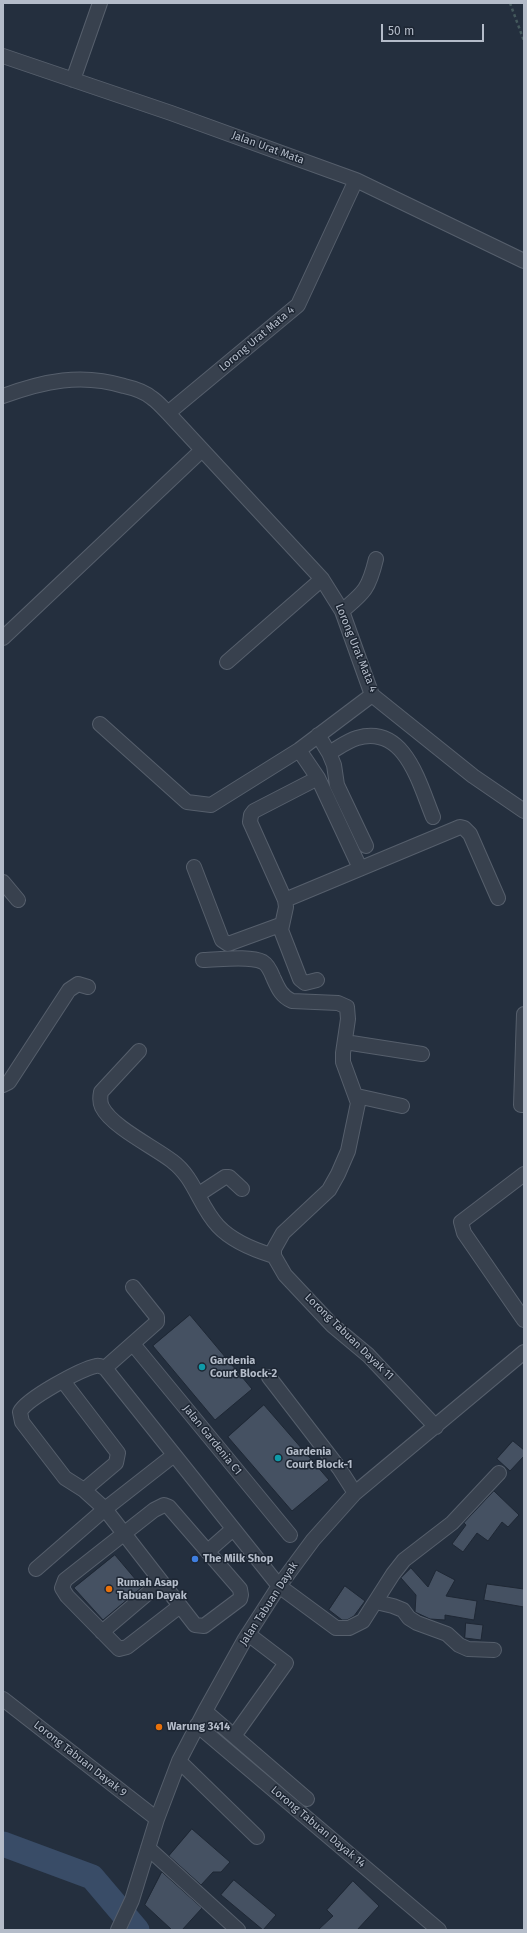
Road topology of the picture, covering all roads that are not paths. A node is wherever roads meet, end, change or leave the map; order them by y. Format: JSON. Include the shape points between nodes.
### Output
{"nodes":[{"id":1,"x":100,"y":3,"type":"edge"},
{"id":2,"x":3,"y":56,"type":"edge"},
{"id":3,"x":73,"y":80,"type":"junction"},
{"id":4,"x":356,"y":180,"type":"junction"},
{"id":5,"x":524,"y":261,"type":"edge"},
{"id":6,"x":3,"y":396,"type":"edge"},
{"id":7,"x":168,"y":413,"type":"junction"},
{"id":8,"x":202,"y":450,"type":"junction"},
{"id":9,"x":376,"y":559,"type":"dead end"},
{"id":10,"x":322,"y":579,"type":"junction"},
{"id":11,"x":342,"y":611,"type":"junction"},
{"id":12,"x":3,"y":638,"type":"edge"},
{"id":13,"x":227,"y":662,"type":"dead end"},
{"id":14,"x":372,"y":695,"type":"junction"},
{"id":15,"x":100,"y":724,"type":"dead end"},
{"id":16,"x":318,"y":735,"type":"junction"},
{"id":17,"x":298,"y":750,"type":"junction"},
{"id":18,"x":329,"y":753,"type":"junction"},
{"id":19,"x":318,"y":778,"type":"junction"},
{"id":20,"x":521,"y":807,"type":"edge"},
{"id":21,"x":433,"y":817,"type":"dead end"},
{"id":22,"x":366,"y":846,"type":"dead end"},
{"id":23,"x":194,"y":867,"type":"dead end"},
{"id":24,"x":360,"y":868,"type":"junction"},
{"id":25,"x":3,"y":882,"type":"edge"},
{"id":26,"x":498,"y":898,"type":"dead end"},
{"id":27,"x":18,"y":900,"type":"dead end"},
{"id":28,"x":284,"y":900,"type":"junction"},
{"id":29,"x":280,"y":925,"type":"junction"},
{"id":30,"x":203,"y":960,"type":"dead end"},
{"id":31,"x":317,"y":980,"type":"dead end"},
{"id":32,"x":88,"y":986,"type":"dead end"},
{"id":33,"x":524,"y":1014,"type":"edge"},
{"id":34,"x":345,"y":1042,"type":"junction"},
{"id":35,"x":139,"y":1051,"type":"dead end"},
{"id":36,"x":422,"y":1054,"type":"dead end"},
{"id":37,"x":3,"y":1085,"type":"edge"},
{"id":38,"x":357,"y":1096,"type":"junction"},
{"id":39,"x":524,"y":1105,"type":"edge"},
{"id":40,"x":402,"y":1106,"type":"dead end"},
{"id":41,"x":524,"y":1174,"type":"edge"},
{"id":42,"x":242,"y":1189,"type":"dead end"},
{"id":43,"x":199,"y":1194,"type":"junction"},
{"id":44,"x":274,"y":1256,"type":"junction"},
{"id":45,"x":133,"y":1287,"type":"dead end"},
{"id":46,"x":524,"y":1320,"type":"edge"},
{"id":47,"x":134,"y":1344,"type":"junction"},
{"id":48,"x":524,"y":1352,"type":"edge"},
{"id":49,"x":105,"y":1368,"type":"junction"},
{"id":50,"x":269,"y":1377,"type":"dead end"},
{"id":51,"x":63,"y":1381,"type":"junction"},
{"id":52,"x":436,"y":1427,"type":"junction"},
{"id":53,"x":174,"y":1455,"type":"junction"},
{"id":54,"x":499,"y":1473,"type":"dead end"},
{"id":55,"x":84,"y":1490,"type":"junction"},
{"id":56,"x":355,"y":1493,"type":"junction"},
{"id":57,"x":105,"y":1510,"type":"junction"},
{"id":58,"x":233,"y":1529,"type":"junction"},
{"id":59,"x":123,"y":1534,"type":"junction"},
{"id":60,"x":290,"y":1535,"type":"dead end"},
{"id":61,"x":208,"y":1551,"type":"junction"},
{"id":62,"x":36,"y":1568,"type":"dead end"},
{"id":63,"x":161,"y":1582,"type":"junction"},
{"id":64,"x":279,"y":1586,"type":"junction"},
{"id":65,"x":376,"y":1602,"type":"junction"},
{"id":66,"x":180,"y":1606,"type":"junction"},
{"id":67,"x":102,"y":1632,"type":"junction"},
{"id":68,"x":248,"y":1634,"type":"junction"},
{"id":69,"x":494,"y":1650,"type":"dead end"},
{"id":70,"x":3,"y":1699,"type":"edge"},
{"id":71,"x":205,"y":1710,"type":"junction"},
{"id":72,"x":197,"y":1725,"type":"junction"},
{"id":73,"x":234,"y":1736,"type":"junction"},
{"id":74,"x":179,"y":1761,"type":"junction"},
{"id":75,"x":307,"y":1799,"type":"dead end"},
{"id":76,"x":157,"y":1819,"type":"junction"},
{"id":77,"x":257,"y":1837,"type":"dead end"},
{"id":78,"x":148,"y":1848,"type":"junction"},
{"id":79,"x":119,"y":1926,"type":"edge"},
{"id":80,"x":238,"y":1930,"type":"edge"},
{"id":81,"x":439,"y":1930,"type":"edge"}],
"edges":[{"from":1,"to":3,"type":"street"},
{"from":2,"to":3,"type":"street","name":"Jalan Urat Mata"},
{"from":3,"to":4,"type":"street","name":"Jalan Urat Mata"},
{"from":4,"to":5,"type":"street","name":"Jalan Urat Mata"},
{"from":4,"to":7,"type":"street","name":"Lorong Urat Mata 4","via":[[298,305]]},
{"from":6,"to":7,"type":"street","via":[[34,384],[60,380],[109,381],[151,397]]},
{"from":7,"to":8,"type":"street","name":"Lorong Urat Mata 4"},
{"from":8,"to":10,"type":"street","name":"Lorong Urat Mata 4"},
{"from":8,"to":12,"type":"street"},
{"from":9,"to":11,"type":"street","via":[[371,580],[364,592]]},
{"from":10,"to":11,"type":"street","name":"Lorong Urat Mata 4"},
{"from":10,"to":13,"type":"street"},
{"from":11,"to":14,"type":"street","name":"Lorong Urat Mata 4"},
{"from":14,"to":16,"type":"street"},
{"from":14,"to":20,"type":"street","name":"Lorong Urat Mata 4","via":[[472,776]]},
{"from":15,"to":17,"type":"street","via":[[187,802],[199,805],[211,805],[222,800]]},
{"from":16,"to":17,"type":"street"},
{"from":16,"to":18,"type":"street"},
{"from":17,"to":19,"type":"street"},
{"from":18,"to":21,"type":"street","via":[[354,739],[385,737],[398,747],[408,760]]},
{"from":18,"to":22,"type":"street","via":[[337,785]]},
{"from":19,"to":24,"type":"street"},
{"from":19,"to":28,"type":"street","via":[[254,811],[250,818]]},
{"from":23,"to":29,"type":"street","via":[[225,943]]},
{"from":24,"to":26,"type":"street","via":[[456,828],[464,828],[470,834]]},
{"from":24,"to":28,"type":"street"},
{"from":25,"to":27,"type":"street"},
{"from":28,"to":29,"type":"street","via":[[286,907]]},
{"from":29,"to":31,"type":"street","via":[[300,979],[305,983]]},
{"from":30,"to":34,"type":"street","via":[[244,959],[263,962],[286,998],[292,1001],[343,1004],[347,1007],[348,1014]]},
{"from":32,"to":37,"type":"street","via":[[78,984],[69,990],[9,1082]]},
{"from":33,"to":39,"type":"street","via":[[521,1105]]},
{"from":34,"to":36,"type":"street"},
{"from":34,"to":38,"type":"street","via":[[344,1062]]},
{"from":35,"to":43,"type":"street","via":[[101,1092],[102,1107],[118,1124],[174,1162]]},
{"from":38,"to":40,"type":"street"},
{"from":38,"to":44,"type":"street","via":[[358,1103],[348,1150],[338,1174],[329,1190],[283,1232],[274,1249]]},
{"from":41,"to":46,"type":"street","via":[[462,1222],[464,1233]]},
{"from":42,"to":43,"type":"street","via":[[229,1177],[225,1177]]},
{"from":43,"to":44,"type":"street","via":[[218,1226],[238,1241]]},
{"from":44,"to":52,"type":"street","name":"Lorong Tabuan Dayak 11","via":[[286,1275],[327,1319],[368,1354]]},
{"from":45,"to":47,"type":"street","via":[[157,1317],[157,1322]]},
{"from":47,"to":49,"type":"street"},
{"from":47,"to":60,"type":"street","name":"Jalan Gardenia C1"},
{"from":48,"to":52,"type":"street","name":"Jalan Tabuan Dayak"},
{"from":49,"to":51,"type":"street","via":[[98,1366]]},
{"from":49,"to":53,"type":"street"},
{"from":50,"to":56,"type":"street","via":[[339,1468]]},
{"from":51,"to":55,"type":"street","via":[[118,1453],[116,1463]]},
{"from":51,"to":55,"type":"street","via":[[26,1404],[20,1412],[20,1417],[65,1478]]},
{"from":52,"to":56,"type":"street","name":"Jalan Tabuan Dayak"},
{"from":53,"to":57,"type":"street"},
{"from":53,"to":58,"type":"street"},
{"from":54,"to":65,"type":"street","via":[[452,1523],[404,1560]]},
{"from":55,"to":57,"type":"street"},
{"from":56,"to":64,"type":"street","name":"Jalan Tabuan Dayak","via":[[313,1540]]},
{"from":57,"to":59,"type":"street"},
{"from":57,"to":62,"type":"street"},
{"from":58,"to":61,"type":"street"},
{"from":58,"to":64,"type":"street"},
{"from":59,"to":61,"type":"street","via":[[164,1505],[169,1507]]},
{"from":59,"to":63,"type":"street"},
{"from":59,"to":67,"type":"street","via":[[65,1580],[62,1588]]},
{"from":61,"to":66,"type":"street","via":[[240,1589],[240,1599],[201,1627],[195,1625]]},
{"from":63,"to":66,"type":"street"},
{"from":63,"to":67,"type":"street"},
{"from":64,"to":65,"type":"street","via":[[336,1628],[342,1629],[363,1621]]},
{"from":64,"to":68,"type":"street","name":"Jalan Tabuan Dayak"},
{"from":65,"to":69,"type":"street","via":[[403,1610],[417,1624],[447,1634],[459,1646]]},
{"from":66,"to":67,"type":"street","via":[[123,1649],[115,1647]]},
{"from":68,"to":71,"type":"street","name":"Jalan Tabuan Dayak"},
{"from":68,"to":73,"type":"street","via":[[286,1664]]},
{"from":70,"to":76,"type":"street","name":"Lorong Tabuan Dayak 9"},
{"from":71,"to":72,"type":"street","name":"Jalan Tabuan Dayak"},
{"from":71,"to":73,"type":"street"},
{"from":72,"to":74,"type":"street","name":"Jalan Tabuan Dayak"},
{"from":72,"to":81,"type":"street","name":"Lorong Tabuan Dayak 14"},
{"from":73,"to":75,"type":"street"},
{"from":74,"to":76,"type":"street","name":"Jalan Tabuan Dayak"},
{"from":74,"to":77,"type":"street"},
{"from":76,"to":78,"type":"street","name":"Jalan Tabuan Dayak"},
{"from":78,"to":79,"type":"street","name":"Jalan Tabuan Dayak","via":[[132,1900]]},
{"from":78,"to":80,"type":"street"}]}
